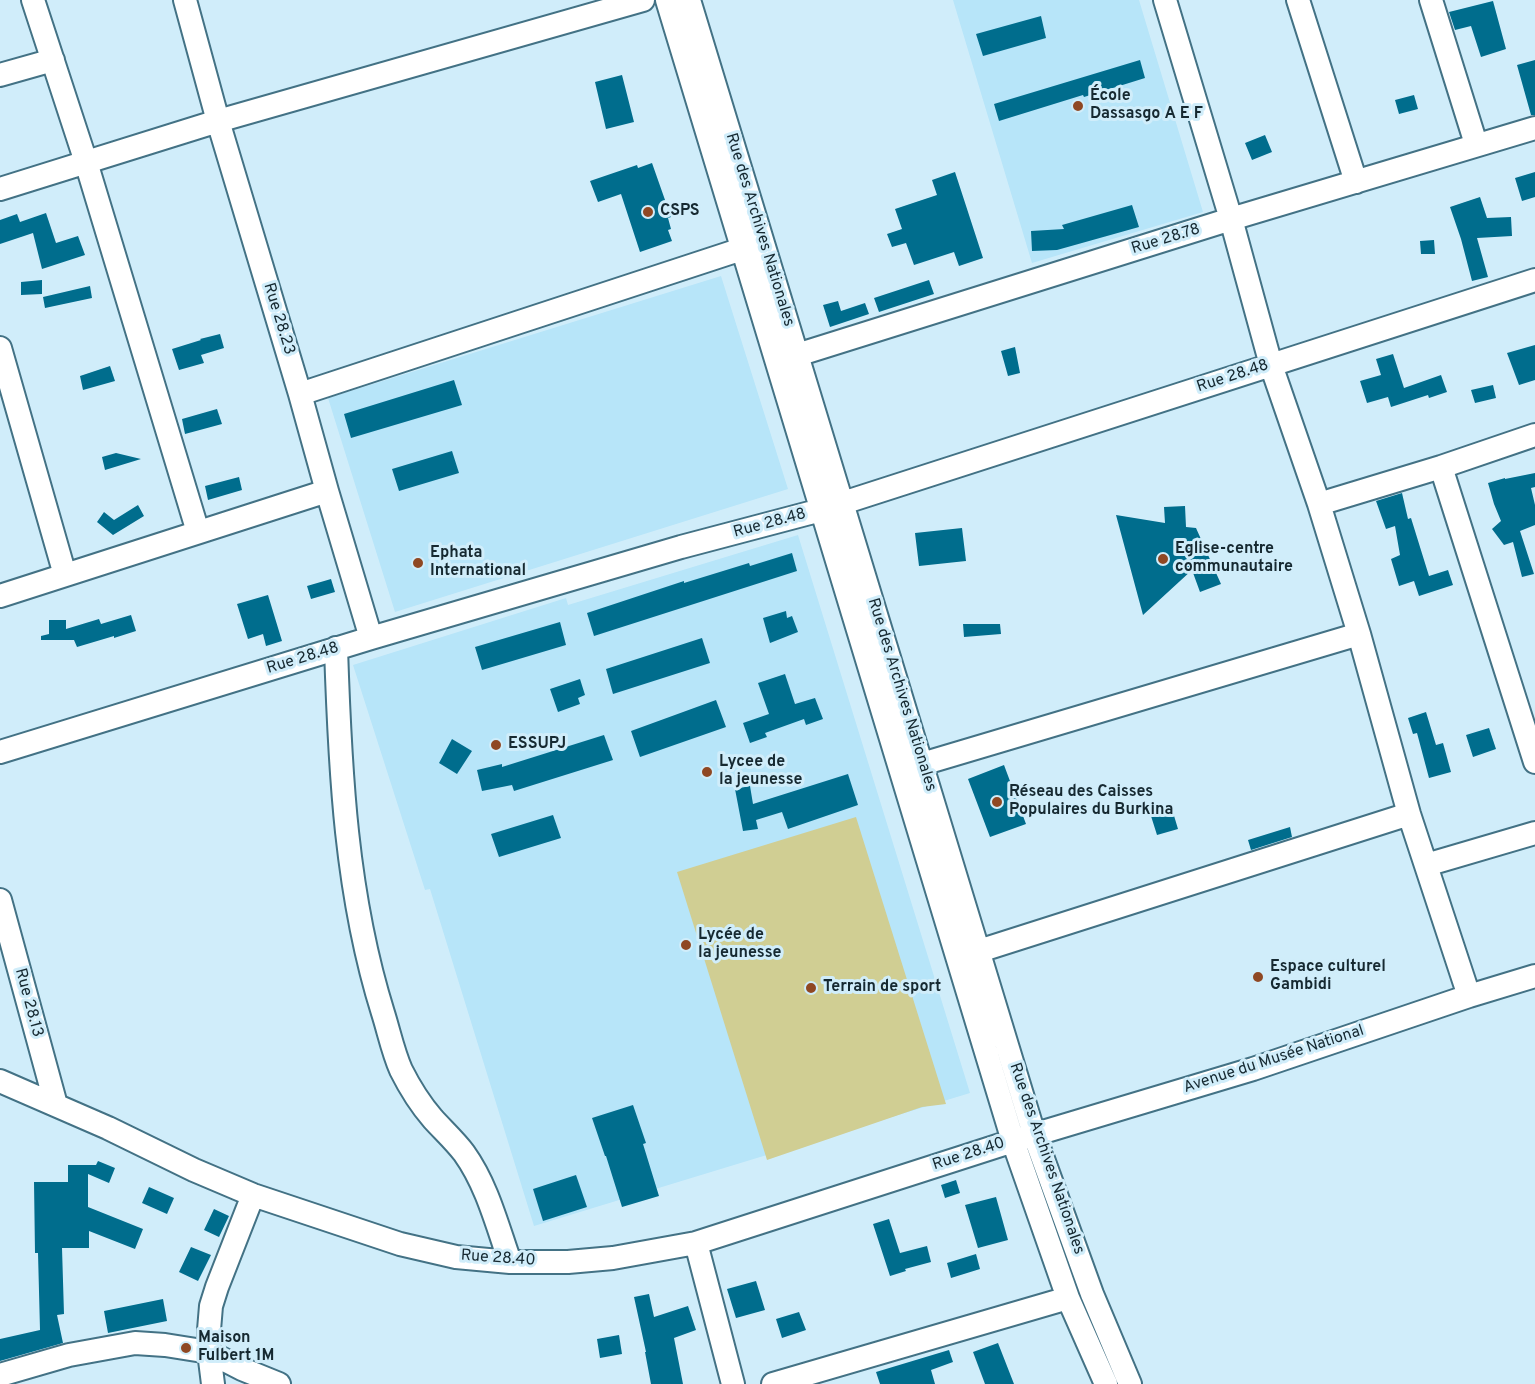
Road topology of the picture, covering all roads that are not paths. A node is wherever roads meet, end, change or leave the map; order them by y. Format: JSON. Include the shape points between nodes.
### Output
{"nodes":[{"id":1,"x":33,"y":0,"type":"edge"},
{"id":2,"x":185,"y":0,"type":"edge"},
{"id":3,"x":643,"y":0,"type":"edge"},
{"id":4,"x":667,"y":0,"type":"edge"},
{"id":5,"x":689,"y":0,"type":"edge"},
{"id":6,"x":1165,"y":0,"type":"edge"},
{"id":7,"x":1298,"y":0,"type":"edge"},
{"id":8,"x":1431,"y":0,"type":"edge"},
{"id":9,"x":53,"y":60,"type":"junction"},
{"id":10,"x":0,"y":75,"type":"edge"},
{"id":11,"x":218,"y":121,"type":"junction"},
{"id":12,"x":1535,"y":128,"type":"edge"},
{"id":13,"x":1476,"y":144,"type":"junction"},
{"id":14,"x":86,"y":162,"type":"junction"},
{"id":15,"x":1356,"y":182,"type":"junction"},
{"id":16,"x":0,"y":189,"type":"edge"},
{"id":17,"x":1231,"y":219,"type":"junction"},
{"id":18,"x":742,"y":249,"type":"junction"},
{"id":19,"x":1535,"y":280,"type":"edge"},
{"id":20,"x":0,"y":348,"type":"edge"},
{"id":21,"x":797,"y":355,"type":"junction"},
{"id":22,"x":1271,"y":365,"type":"junction"},
{"id":23,"x":300,"y":394,"type":"junction"},
{"id":24,"x":1535,"y":435,"type":"edge"},
{"id":25,"x":1441,"y":467,"type":"junction"},
{"id":26,"x":327,"y":491,"type":"junction"},
{"id":27,"x":1319,"y":504,"type":"junction"},
{"id":28,"x":832,"y":507,"type":"junction"},
{"id":29,"x":198,"y":532,"type":"junction"},
{"id":30,"x":65,"y":575,"type":"junction"},
{"id":31,"x":0,"y":596,"type":"edge"},
{"id":32,"x":1359,"y":634,"type":"junction"},
{"id":33,"x":371,"y":638,"type":"junction"},
{"id":34,"x":336,"y":648,"type":"junction"},
{"id":35,"x":0,"y":752,"type":"edge"},
{"id":36,"x":1535,"y":762,"type":"edge"},
{"id":37,"x":922,"y":764,"type":"junction"},
{"id":38,"x":1409,"y":814,"type":"junction"},
{"id":39,"x":1535,"y":833,"type":"edge"},
{"id":40,"x":1426,"y":865,"type":"junction"},
{"id":41,"x":0,"y":900,"type":"edge"},
{"id":42,"x":979,"y":951,"type":"junction"},
{"id":43,"x":1535,"y":976,"type":"edge"},
{"id":44,"x":1469,"y":996,"type":"junction"},
{"id":45,"x":0,"y":1081,"type":"edge"},
{"id":46,"x":56,"y":1105,"type":"junction"},
{"id":47,"x":1034,"y":1134,"type":"junction"},
{"id":48,"x":1013,"y":1141,"type":"junction"},
{"id":49,"x":253,"y":1195,"type":"junction"},
{"id":50,"x":696,"y":1243,"type":"junction"},
{"id":51,"x":510,"y":1262,"type":"junction"},
{"id":52,"x":1068,"y":1298,"type":"junction"},
{"id":53,"x":209,"y":1352,"type":"junction"},
{"id":54,"x":4,"y":1375,"type":"edge"},
{"id":55,"x":33,"y":1384,"type":"edge"},
{"id":56,"x":213,"y":1384,"type":"edge"},
{"id":57,"x":279,"y":1384,"type":"edge"},
{"id":58,"x":733,"y":1384,"type":"edge"},
{"id":59,"x":773,"y":1384,"type":"edge"},
{"id":60,"x":1106,"y":1384,"type":"edge"},
{"id":61,"x":1130,"y":1384,"type":"edge"}],
"edges":[{"from":1,"to":9,"type":"street"},
{"from":2,"to":11,"type":"street","name":"Rue 28.23"},
{"from":3,"to":11,"type":"street"},
{"from":4,"to":18,"type":"street","name":"Rue des Archives Nationales"},
{"from":5,"to":21,"type":"street","name":"Rue des Archives Nationales"},
{"from":6,"to":17,"type":"street"},
{"from":7,"to":15,"type":"street"},
{"from":8,"to":13,"type":"street"},
{"from":9,"to":10,"type":"street"},
{"from":9,"to":14,"type":"street"},
{"from":11,"to":14,"type":"street"},
{"from":11,"to":23,"type":"street","name":"Rue 28.23"},
{"from":12,"to":13,"type":"street","name":"Rue 28.78"},
{"from":13,"to":15,"type":"street","name":"Rue 28.78"},
{"from":14,"to":16,"type":"street"},
{"from":14,"to":29,"type":"street"},
{"from":15,"to":17,"type":"street","name":"Rue 28.78"},
{"from":17,"to":21,"type":"street","name":"Rue 28.78"},
{"from":17,"to":22,"type":"street"},
{"from":18,"to":23,"type":"street"},
{"from":18,"to":28,"type":"street","name":"Rue des Archives Nationales"},
{"from":19,"to":22,"type":"street","name":"Rue 28.48"},
{"from":20,"to":30,"type":"street"},
{"from":21,"to":28,"type":"street","name":"Rue des Archives Nationales"},
{"from":22,"to":27,"type":"street"},
{"from":22,"to":28,"type":"street","name":"Rue 28.48"},
{"from":23,"to":26,"type":"street","name":"Rue 28.23"},
{"from":24,"to":25,"type":"street"},
{"from":25,"to":27,"type":"street"},
{"from":25,"to":36,"type":"street"},
{"from":26,"to":29,"type":"street"},
{"from":26,"to":33,"type":"street","name":"Rue 28.23"},
{"from":27,"to":32,"type":"street"},
{"from":28,"to":33,"type":"street","name":"Rue 28.48"},
{"from":28,"to":37,"type":"street","name":"Rue des Archives Nationales"},
{"from":28,"to":48,"type":"street","name":"Rue des Archives Nationales"},
{"from":29,"to":30,"type":"street"},
{"from":30,"to":31,"type":"street"},
{"from":32,"to":37,"type":"street"},
{"from":32,"to":38,"type":"street"},
{"from":33,"to":34,"type":"street","name":"Rue 28.48"},
{"from":34,"to":35,"type":"street","name":"Rue 28.48"},
{"from":34,"to":51,"type":"street","via":[[348,849],[372,976],[400,1067],[431,1117],[473,1168]]},
{"from":37,"to":42,"type":"street","name":"Rue des Archives Nationales"},
{"from":38,"to":40,"type":"street"},
{"from":38,"to":42,"type":"street"},
{"from":39,"to":40,"type":"street"},
{"from":40,"to":44,"type":"street"},
{"from":41,"to":46,"type":"street","name":"Rue 28.13"},
{"from":42,"to":47,"type":"street","name":"Rue des Archives Nationales"},
{"from":43,"to":44,"type":"street","name":"Avenue du Musée National"},
{"from":44,"to":47,"type":"street","name":"Avenue du Musée National","via":[[1253,1069]]},
{"from":45,"to":46,"type":"street","name":"Rue 28.40"},
{"from":46,"to":49,"type":"street","name":"Rue 28.40"},
{"from":47,"to":48,"type":"street","name":"Avenue du Musée National"},
{"from":47,"to":61,"type":"street","name":"Rue des Archives Nationales","via":[[1092,1294]]},
{"from":48,"to":50,"type":"street","name":"Rue 28.40"},
{"from":48,"to":52,"type":"street","name":"Rue des Archives Nationales"},
{"from":49,"to":51,"type":"street","name":"Rue 28.40","via":[[400,1244],[456,1257]]},
{"from":49,"to":53,"type":"street","via":[[217,1287],[210,1314]]},
{"from":50,"to":51,"type":"street","name":"Rue 28.40","via":[[613,1258]]},
{"from":50,"to":58,"type":"street"},
{"from":52,"to":59,"type":"street"},
{"from":52,"to":60,"type":"street","name":"Rue des Archives Nationales"},
{"from":53,"to":54,"type":"street","via":[[135,1343],[69,1355]]},
{"from":53,"to":56,"type":"street"},
{"from":53,"to":57,"type":"street"},
{"from":54,"to":55,"type":"street"}]}
